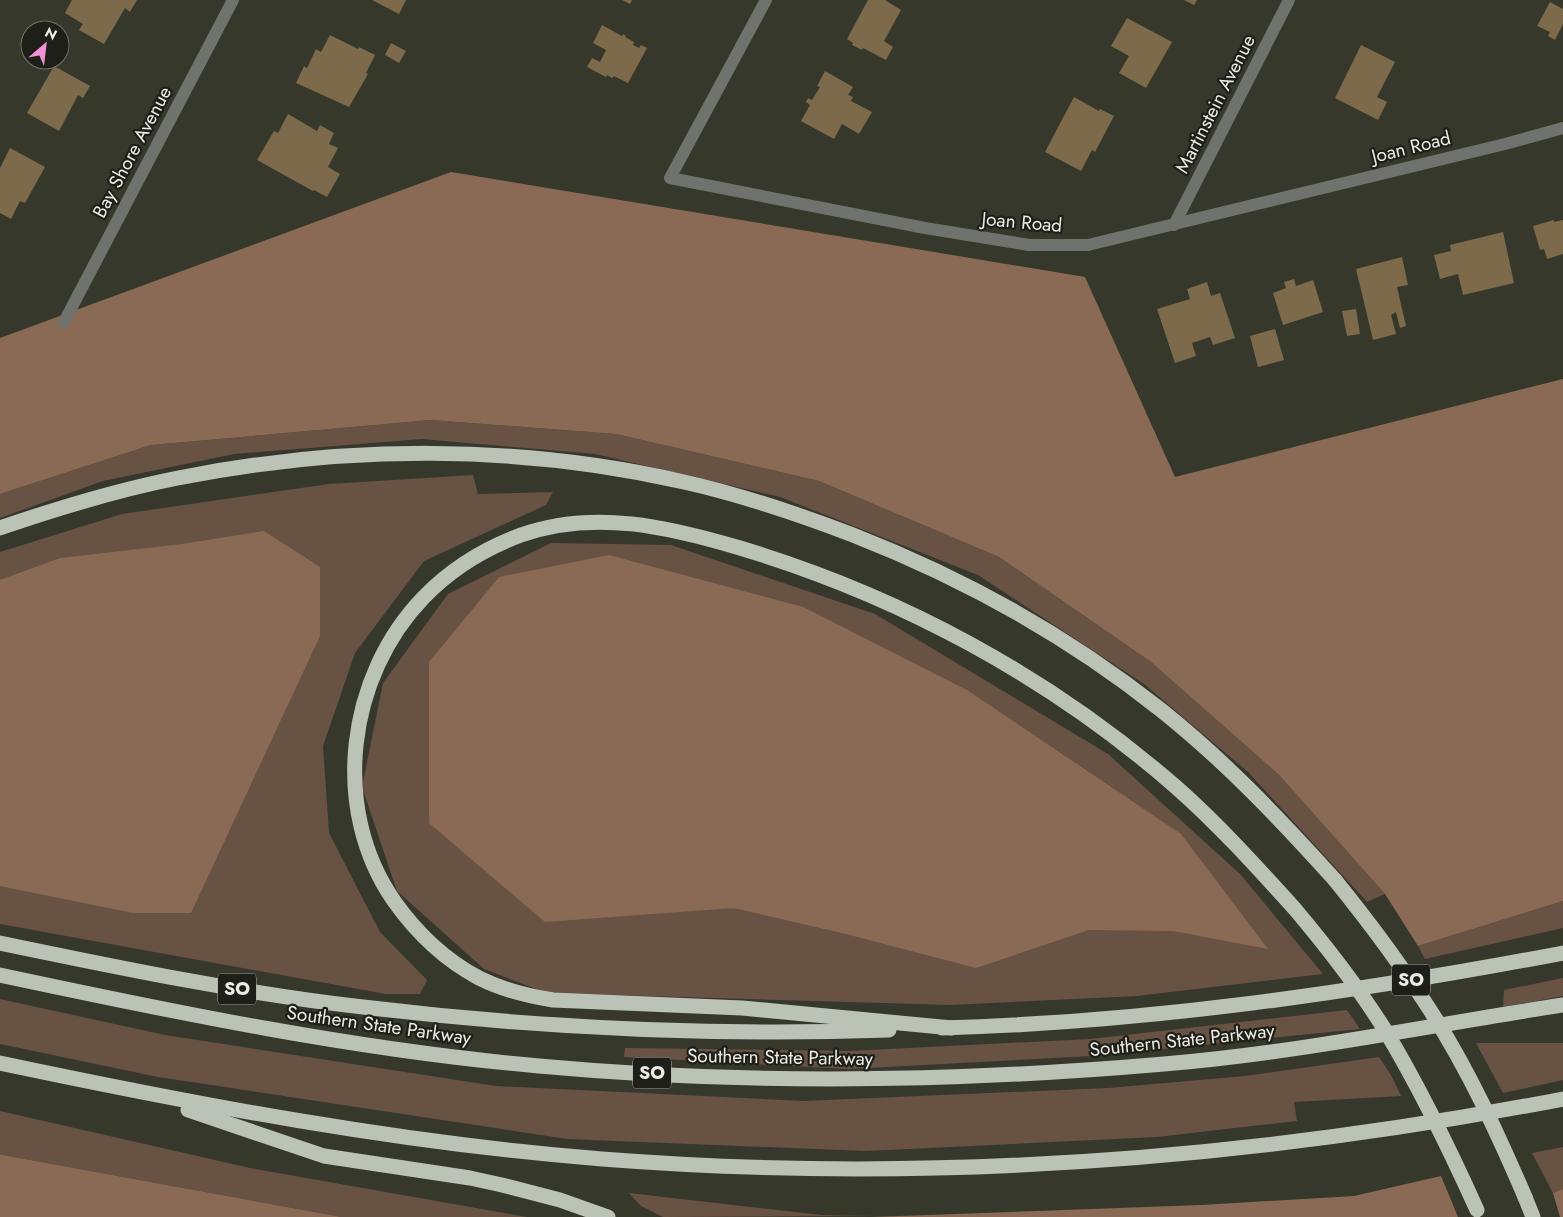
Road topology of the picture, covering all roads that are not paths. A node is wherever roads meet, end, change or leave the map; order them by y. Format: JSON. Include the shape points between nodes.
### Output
{"nodes":[{"id":1,"x":233,"y":0,"type":"edge"},
{"id":2,"x":766,"y":0,"type":"edge"},
{"id":3,"x":1289,"y":0,"type":"edge"},
{"id":4,"x":1563,"y":128,"type":"edge"},
{"id":5,"x":1174,"y":225,"type":"junction"},
{"id":6,"x":64,"y":322,"type":"dead end"},
{"id":7,"x":0,"y":528,"type":"edge"},
{"id":8,"x":0,"y":943,"type":"edge"},
{"id":9,"x":1563,"y":953,"type":"edge"},
{"id":10,"x":0,"y":975,"type":"edge"},
{"id":11,"x":1563,"y":1005,"type":"edge"},
{"id":12,"x":952,"y":1028,"type":"junction"},
{"id":13,"x":0,"y":1063,"type":"edge"},
{"id":14,"x":130,"y":1090,"type":"junction"},
{"id":15,"x":1563,"y":1099,"type":"edge"},
{"id":16,"x":1563,"y":1106,"type":"edge"},
{"id":17,"x":1518,"y":1108,"type":"junction"},
{"id":18,"x":1478,"y":1214,"type":"edge"},
{"id":19,"x":608,"y":1217,"type":"edge"},
{"id":20,"x":1533,"y":1217,"type":"edge"}],
"edges":[{"from":1,"to":6,"type":"street","name":"Bay Shore Avenue"},
{"from":2,"to":5,"type":"street","name":"Joan Road","via":[[670,178],[1029,245],[1088,245]]},
{"from":3,"to":5,"type":"street","name":"Martinstein Avenue"},
{"from":4,"to":5,"type":"street","name":"Joan Road"},
{"from":7,"to":20,"type":"highway","bridge":true,"via":[[87,500],[175,478],[255,465],[352,455],[446,454],[559,461],[715,489],[816,521],[919,562],[1048,632],[1122,681],[1180,726],[1257,796],[1335,880],[1407,976],[1482,1102]]},
{"from":8,"to":12,"type":"highway","name":"Southern State Parkway","number":"SO","via":[[231,988],[448,1016],[558,1025],[713,1031]]},
{"from":9,"to":12,"type":"highway","name":"Southern State Parkway","number":"SO","via":[[1400,982],[1142,1016]]},
{"from":10,"to":11,"type":"highway","name":"Southern State Parkway","number":"SO","via":[[170,1011],[359,1044],[546,1067],[754,1077],[964,1077],[1165,1064],[1310,1046]]},
{"from":12,"to":18,"type":"highway","bridge":true,"via":[[742,1008],[552,1000],[526,996],[498,986],[457,964],[420,933],[388,893],[364,841],[357,812],[355,755],[366,696],[383,654],[407,617],[426,595],[470,560],[496,545],[554,527],[614,522],[645,525],[714,540],[779,560],[928,622],[1000,661],[1057,696],[1177,788],[1224,832],[1294,908],[1329,950],[1384,1030],[1432,1114]]},
{"from":13,"to":14,"type":"highway"},
{"from":14,"to":17,"type":"highway","via":[[389,1136],[650,1162],[809,1169],[967,1167],[1161,1155],[1285,1143]]},
{"from":14,"to":19,"type":"highway","via":[[324,1156],[494,1183],[560,1200]]},
{"from":15,"to":17,"type":"highway"},
{"from":16,"to":17,"type":"highway"}]}
